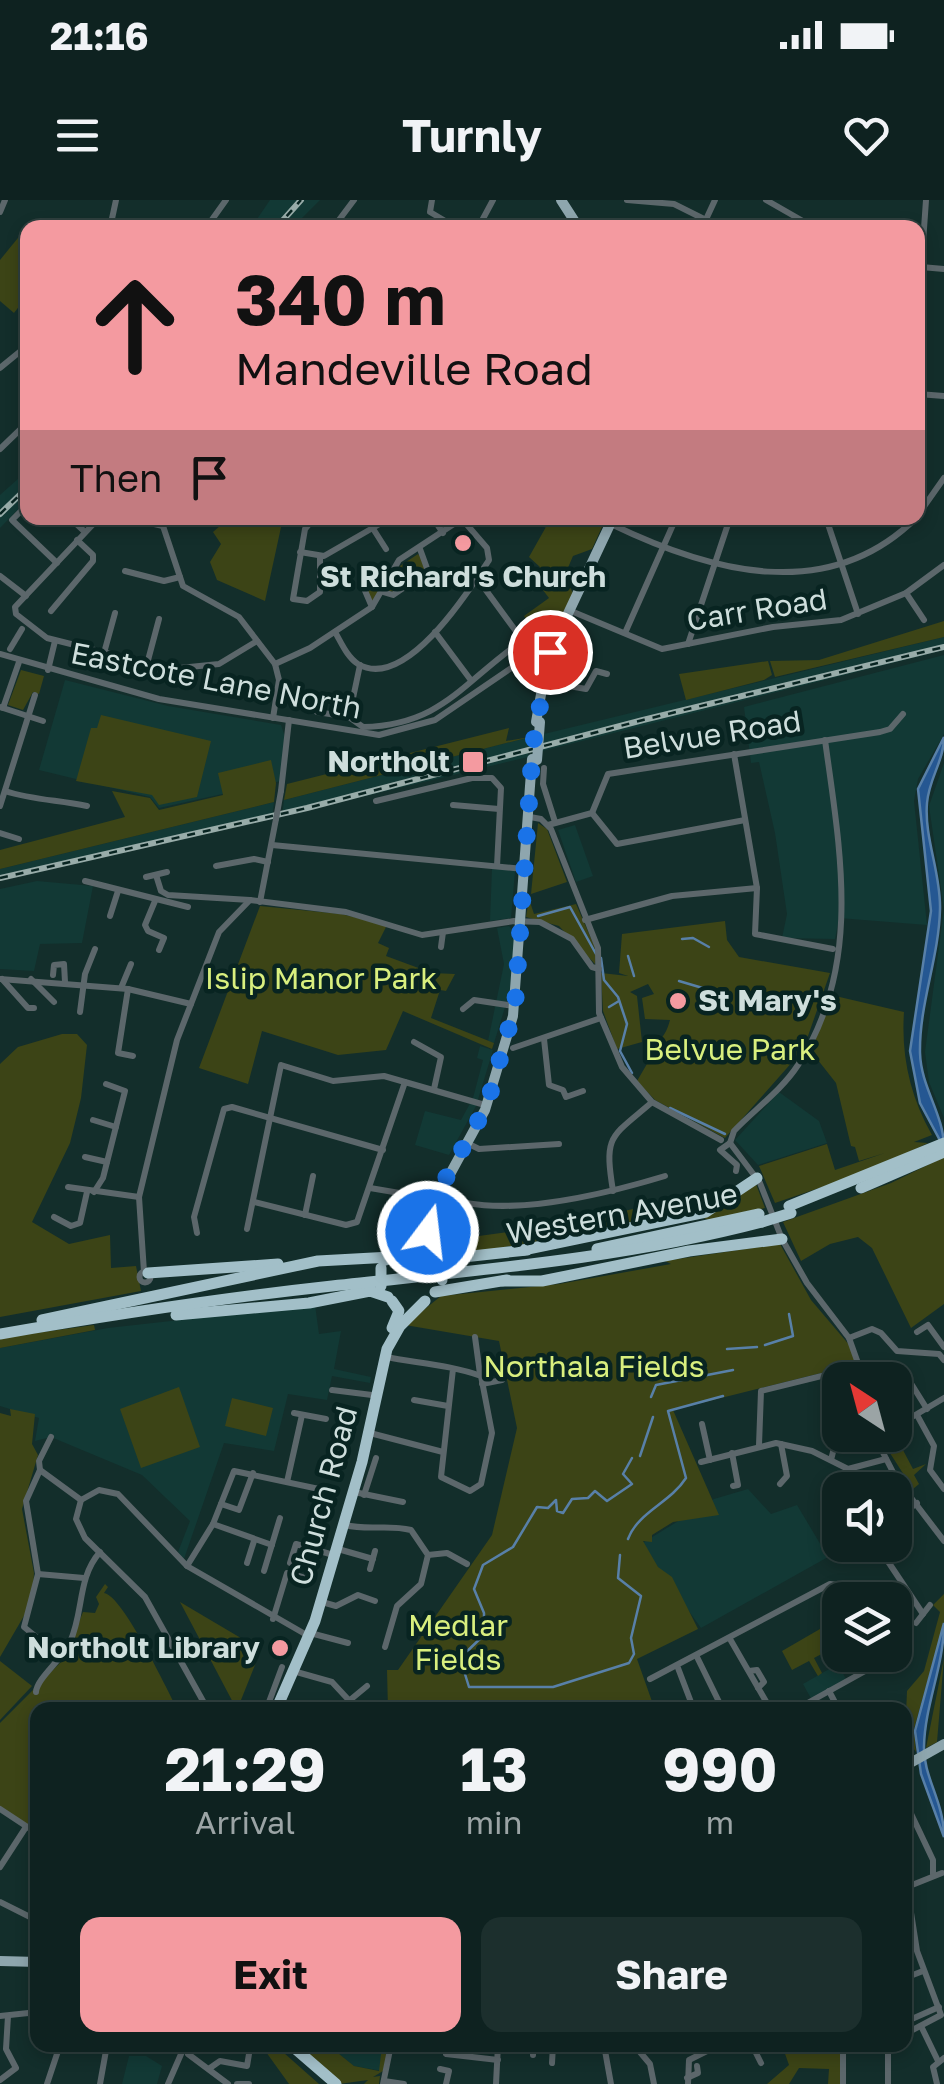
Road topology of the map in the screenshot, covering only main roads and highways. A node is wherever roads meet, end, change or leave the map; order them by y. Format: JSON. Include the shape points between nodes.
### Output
{"nodes":[{"id":1,"x":609,"y":525,"type":"edge"},
{"id":2,"x":940,"y":1149,"type":"edge"},
{"id":3,"x":757,"y":1178,"type":"road end"},
{"id":4,"x":433,"y":1202,"type":"junction"},
{"id":5,"x":761,"y":1218,"type":"junction"},
{"id":6,"x":673,"y":1235,"type":"junction"},
{"id":7,"x":782,"y":1238,"type":"road end"},
{"id":8,"x":434,"y":1250,"type":"junction"},
{"id":9,"x":524,"y":1250,"type":"junction"},
{"id":10,"x":642,"y":1250,"type":"junction"},
{"id":11,"x":396,"y":1254,"type":"junction"},
{"id":12,"x":298,"y":1264,"type":"junction"},
{"id":13,"x":146,"y":1272,"type":"road end"},
{"id":14,"x":503,"y":1281,"type":"junction"},
{"id":15,"x":387,"y":1295,"type":"junction"},
{"id":16,"x":430,"y":1297,"type":"junction"},
{"id":17,"x":28,"y":1326,"type":"junction"},
{"id":18,"x":0,"y":1331,"type":"edge"},
{"id":19,"x":334,"y":1551,"type":"junction"},
{"id":20,"x":274,"y":1702,"type":"edge"},
{"id":21,"x":275,"y":1702,"type":"edge"},
{"id":22,"x":944,"y":1744,"type":"edge"},
{"id":23,"x":912,"y":1762,"type":"edge"},
{"id":24,"x":0,"y":1961,"type":"edge"},
{"id":25,"x":30,"y":1962,"type":"edge"},
{"id":26,"x":289,"y":2052,"type":"edge"},
{"id":27,"x":298,"y":2052,"type":"edge"},
{"id":28,"x":326,"y":2084,"type":"edge"},
{"id":29,"x":336,"y":2084,"type":"edge"}],
"edges":[{"from":1,"to":4,"type":"main road","bridge":true,"via":[[543,664],[508,1047],[487,1105]]},
{"from":2,"to":5,"type":"highway","name":"Western Avenue","bridge":true},
{"from":3,"to":9,"type":"highway","via":[[706,1212]]},
{"from":4,"to":8,"type":"main road","via":[[422,1237]]},
{"from":4,"to":11,"type":"main road"},
{"from":5,"to":6,"type":"highway","name":"Western Avenue"},
{"from":5,"to":10,"type":"highway","name":"Western Avenue"},
{"from":6,"to":9,"type":"highway"},
{"from":6,"to":17,"type":"highway","name":"Western Avenue"},
{"from":7,"to":14,"type":"highway","via":[[542,1281]]},
{"from":8,"to":9,"type":"highway","via":[[454,1258]]},
{"from":8,"to":11,"type":"highway","via":[[412,1246]]},
{"from":8,"to":16,"type":"highway","bridge":true,"via":[[442,1280]]},
{"from":10,"to":14,"type":"highway"},
{"from":10,"to":17,"type":"highway","name":"Western Avenue"},
{"from":11,"to":12,"type":"highway"},
{"from":11,"to":15,"type":"highway","bridge":true,"via":[[381,1268]]},
{"from":12,"to":13,"type":"highway"},
{"from":12,"to":17,"type":"highway"},
{"from":14,"to":16,"type":"highway"},
{"from":15,"to":16,"type":"highway","via":[[408,1307]]},
{"from":15,"to":17,"type":"highway","via":[[370,1290],[308,1303]]},
{"from":15,"to":19,"type":"highway","name":"Church Road","via":[[398,1314],[382,1348]]},
{"from":16,"to":19,"type":"highway","name":"Church Road","via":[[400,1326],[384,1357],[359,1493]]},
{"from":17,"to":18,"type":"highway","name":"Western Avenue"},
{"from":19,"to":20,"type":"highway","name":"Church Road","via":[[321,1602]]},
{"from":19,"to":21,"type":"highway","name":"Church Road","via":[[310,1634]]},
{"from":22,"to":23,"type":"main road"},
{"from":24,"to":25,"type":"main road"},
{"from":26,"to":28,"type":"highway"},
{"from":27,"to":29,"type":"highway"}]}
